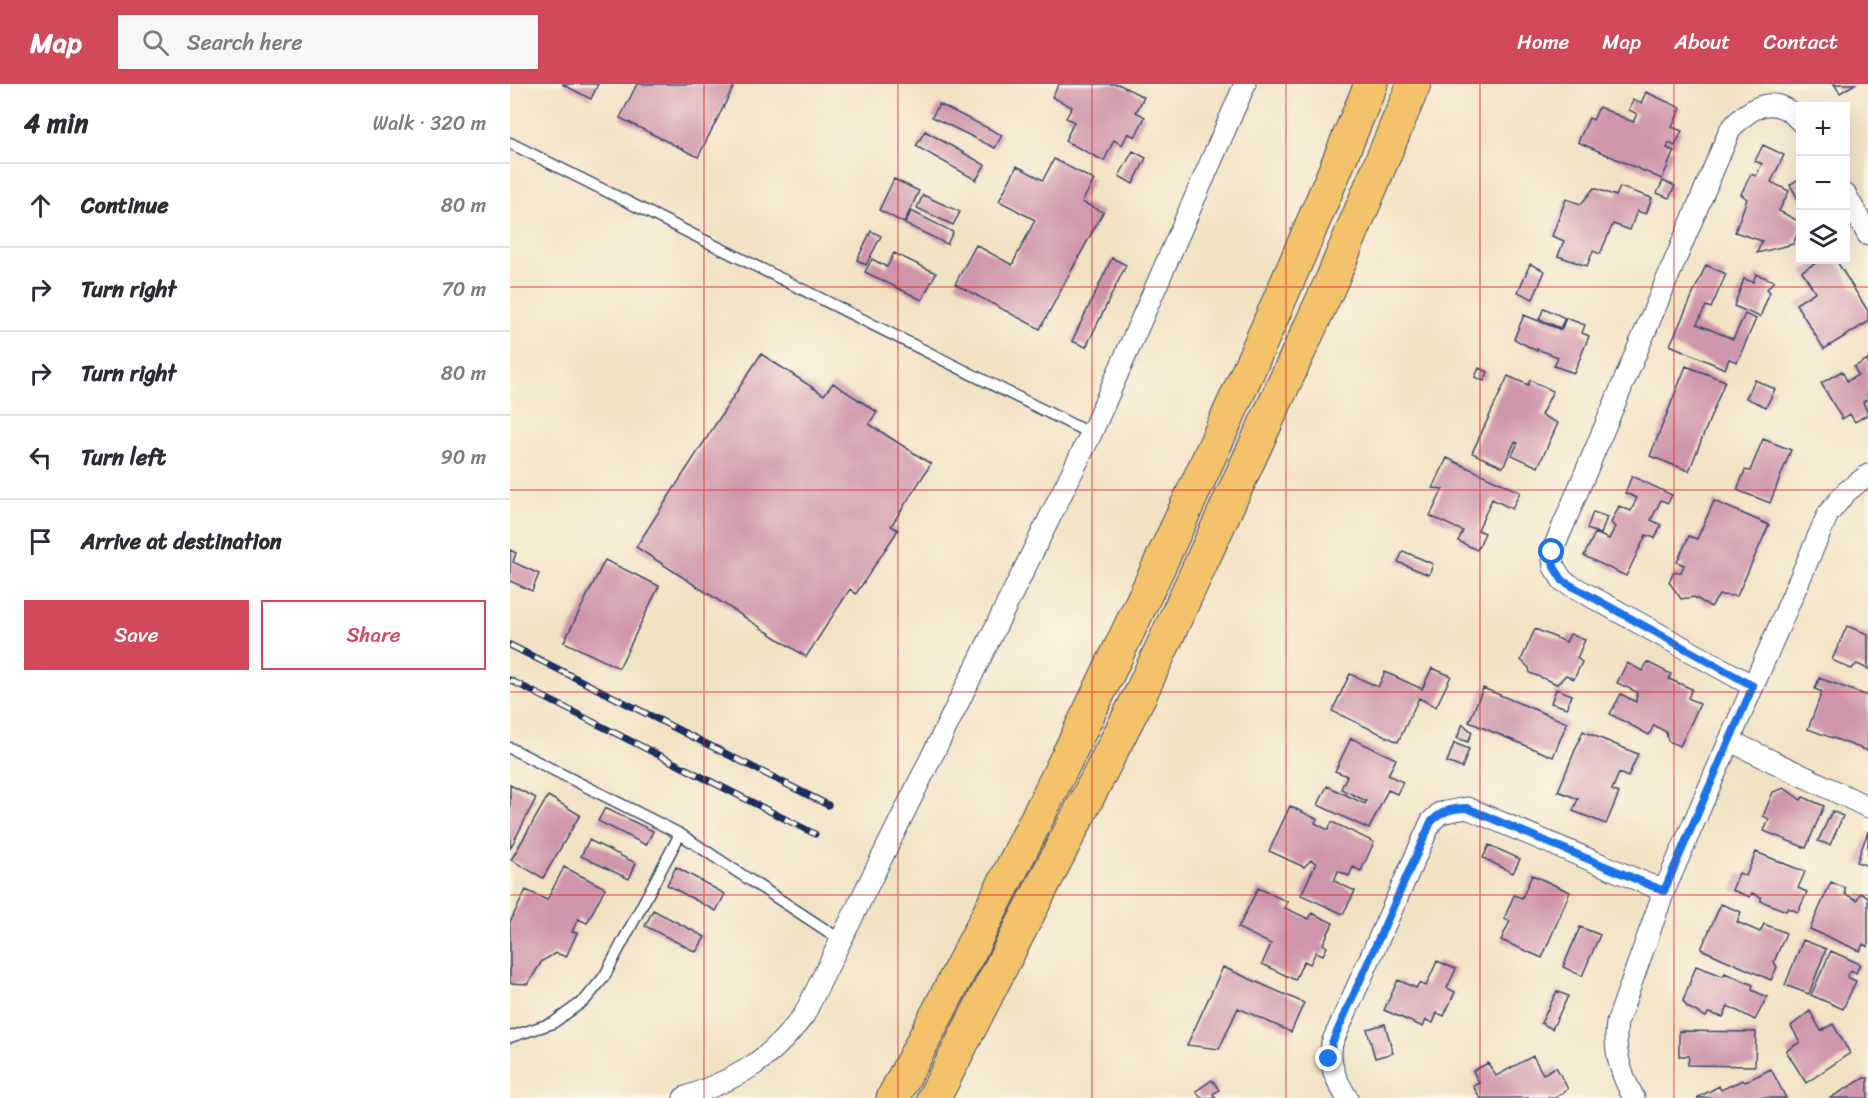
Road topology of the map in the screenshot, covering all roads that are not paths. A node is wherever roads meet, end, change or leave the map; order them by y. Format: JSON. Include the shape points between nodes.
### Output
{"nodes":[{"id":1,"x":1245,"y":84,"type":"edge"},
{"id":2,"x":1371,"y":84,"type":"edge"},
{"id":3,"x":1414,"y":84,"type":"edge"},
{"id":4,"x":1796,"y":117,"type":"edge"},
{"id":5,"x":510,"y":143,"type":"edge"},
{"id":6,"x":1850,"y":204,"type":"edge"},
{"id":7,"x":1868,"y":235,"type":"edge"},
{"id":8,"x":1091,"y":434,"type":"junction"},
{"id":9,"x":1868,"y":475,"type":"edge"},
{"id":10,"x":1753,"y":686,"type":"junction"},
{"id":11,"x":1730,"y":741,"type":"junction"},
{"id":12,"x":510,"y":748,"type":"edge"},
{"id":13,"x":1868,"y":807,"type":"edge"},
{"id":14,"x":680,"y":834,"type":"junction"},
{"id":15,"x":1664,"y":891,"type":"junction"},
{"id":16,"x":841,"y":940,"type":"junction"},
{"id":17,"x":510,"y":1037,"type":"edge"},
{"id":18,"x":684,"y":1098,"type":"edge"},
{"id":19,"x":893,"y":1098,"type":"edge"},
{"id":20,"x":934,"y":1098,"type":"edge"},
{"id":21,"x":1347,"y":1098,"type":"edge"},
{"id":22,"x":1634,"y":1098,"type":"edge"}],
"edges":[{"from":1,"to":8,"type":"street"},
{"from":2,"to":19,"type":"highway","via":[[1294,272],[1107,681]]},
{"from":3,"to":20,"type":"highway","via":[[1331,282],[1140,696]]},
{"from":4,"to":10,"type":"street","via":[[1791,111],[1767,105],[1747,110],[1730,130],[1552,552],[1554,567],[1563,581]]},
{"from":5,"to":8,"type":"lane"},
{"from":6,"to":7,"type":"street"},
{"from":8,"to":16,"type":"street"},
{"from":9,"to":10,"type":"street","via":[[1846,492],[1828,514]]},
{"from":10,"to":11,"type":"street"},
{"from":11,"to":13,"type":"street"},
{"from":11,"to":15,"type":"street"},
{"from":12,"to":14,"type":"lane"},
{"from":14,"to":16,"type":"lane"},
{"from":14,"to":17,"type":"lane","via":[[604,977],[585,1000],[553,1023]]},
{"from":15,"to":21,"type":"street","via":[[1467,808],[1440,813],[1431,822],[1332,1043],[1329,1059]]},
{"from":15,"to":22,"type":"street","via":[[1615,1036],[1619,1062]]},
{"from":16,"to":18,"type":"street","via":[[804,1015],[782,1044],[752,1068]]}]}
